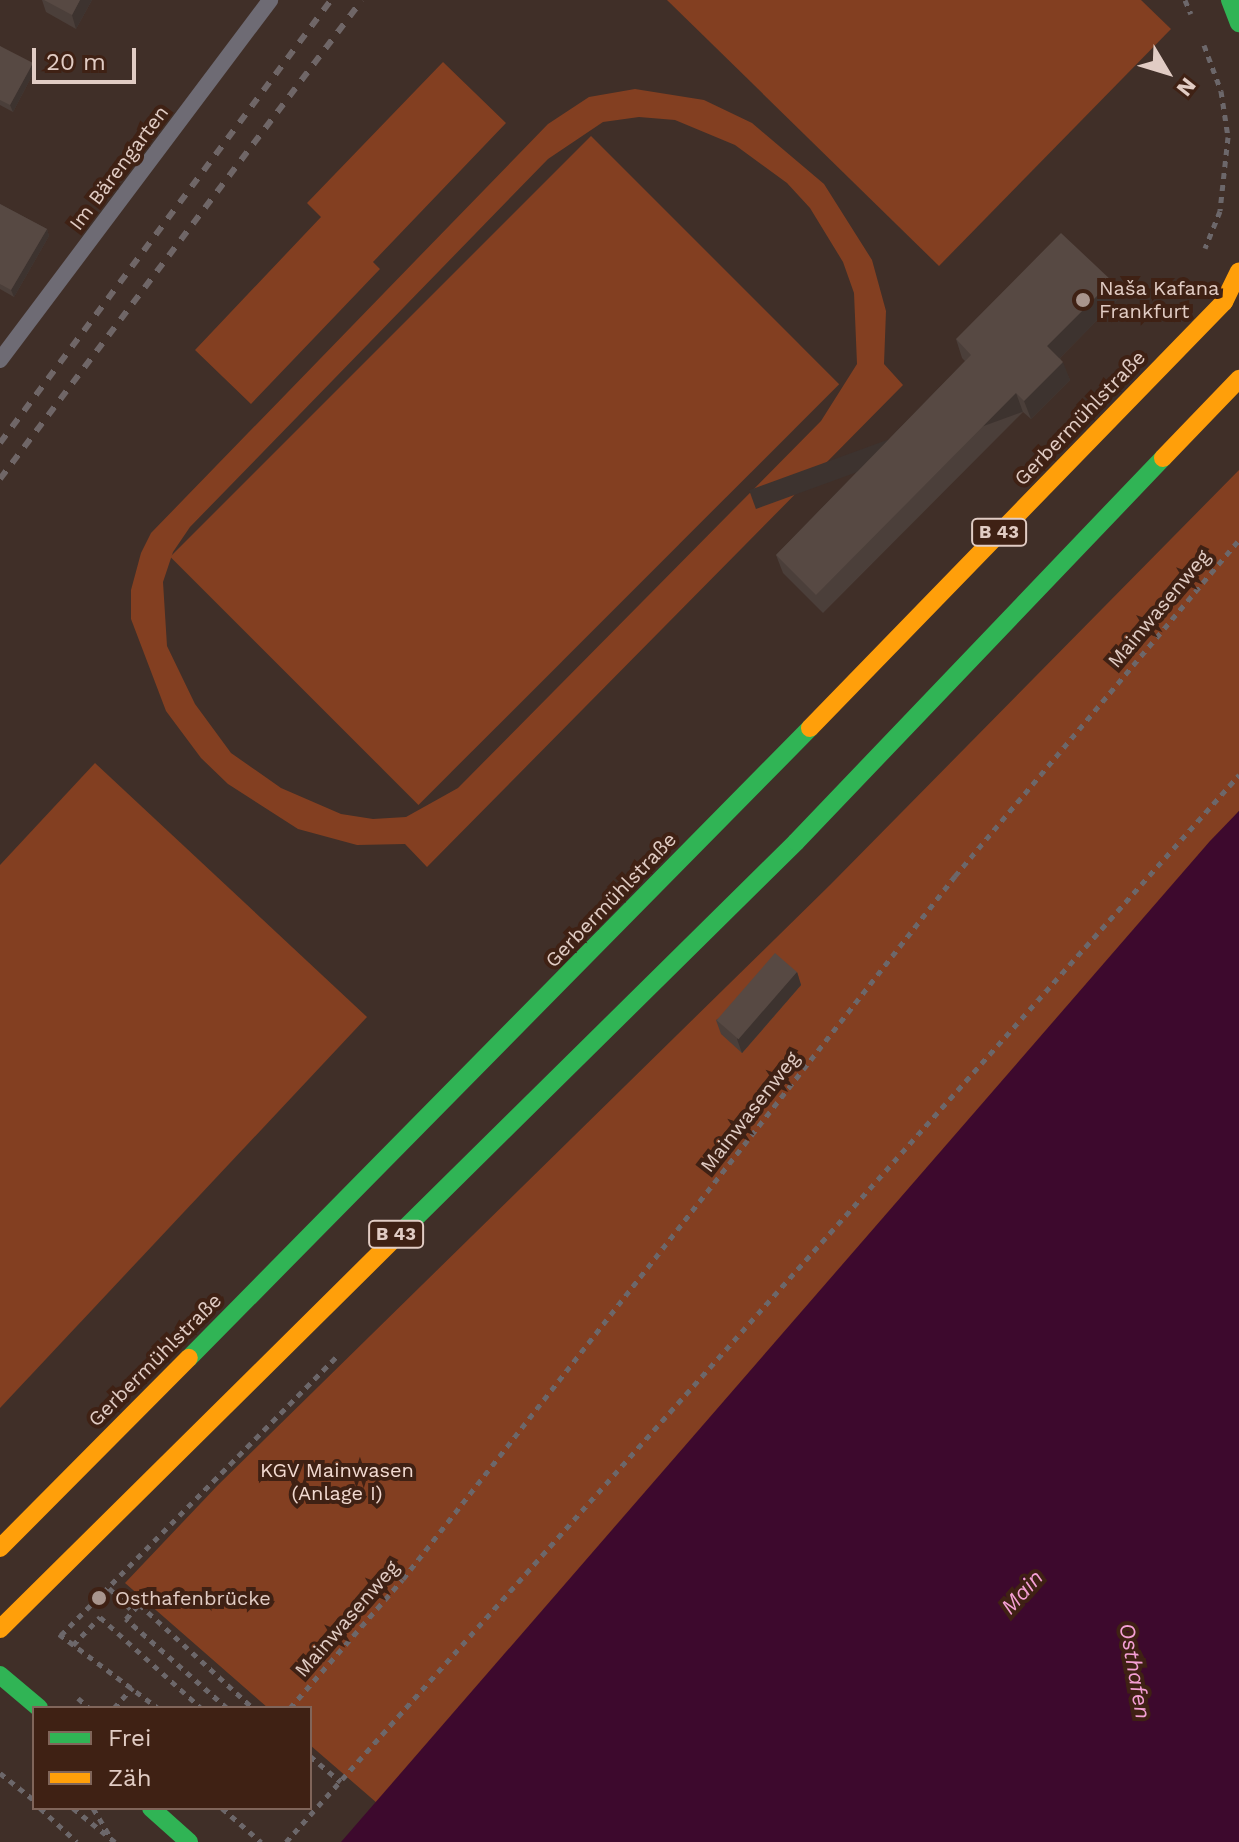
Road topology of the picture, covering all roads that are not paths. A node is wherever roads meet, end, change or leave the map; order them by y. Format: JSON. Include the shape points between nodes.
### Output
{"nodes":[{"id":1,"x":270,"y":0,"type":"edge"},
{"id":2,"x":1230,"y":0,"type":"edge"},
{"id":3,"x":1239,"y":23,"type":"edge"},
{"id":4,"x":1239,"y":271,"type":"edge"},
{"id":5,"x":0,"y":360,"type":"edge"},
{"id":6,"x":1239,"y":379,"type":"edge"},
{"id":7,"x":0,"y":1548,"type":"edge"},
{"id":8,"x":0,"y":1629,"type":"edge"},
{"id":9,"x":0,"y":1675,"type":"edge"},
{"id":10,"x":37,"y":1706,"type":"edge"},
{"id":11,"x":153,"y":1810,"type":"edge"},
{"id":12,"x":189,"y":1842,"type":"edge"}],
"edges":[{"from":1,"to":5,"type":"lane","name":"Im Bärengarten"},
{"from":2,"to":3,"type":"main road"},
{"from":4,"to":7,"type":"main road","name":"Gerbermühlstraße","number":"B 43","via":[[1213,313],[505,1041]]},
{"from":6,"to":8,"type":"main road","number":"B 43","via":[[796,842]]},
{"from":9,"to":10,"type":"main road"},
{"from":11,"to":12,"type":"main road","bridge":true}]}
